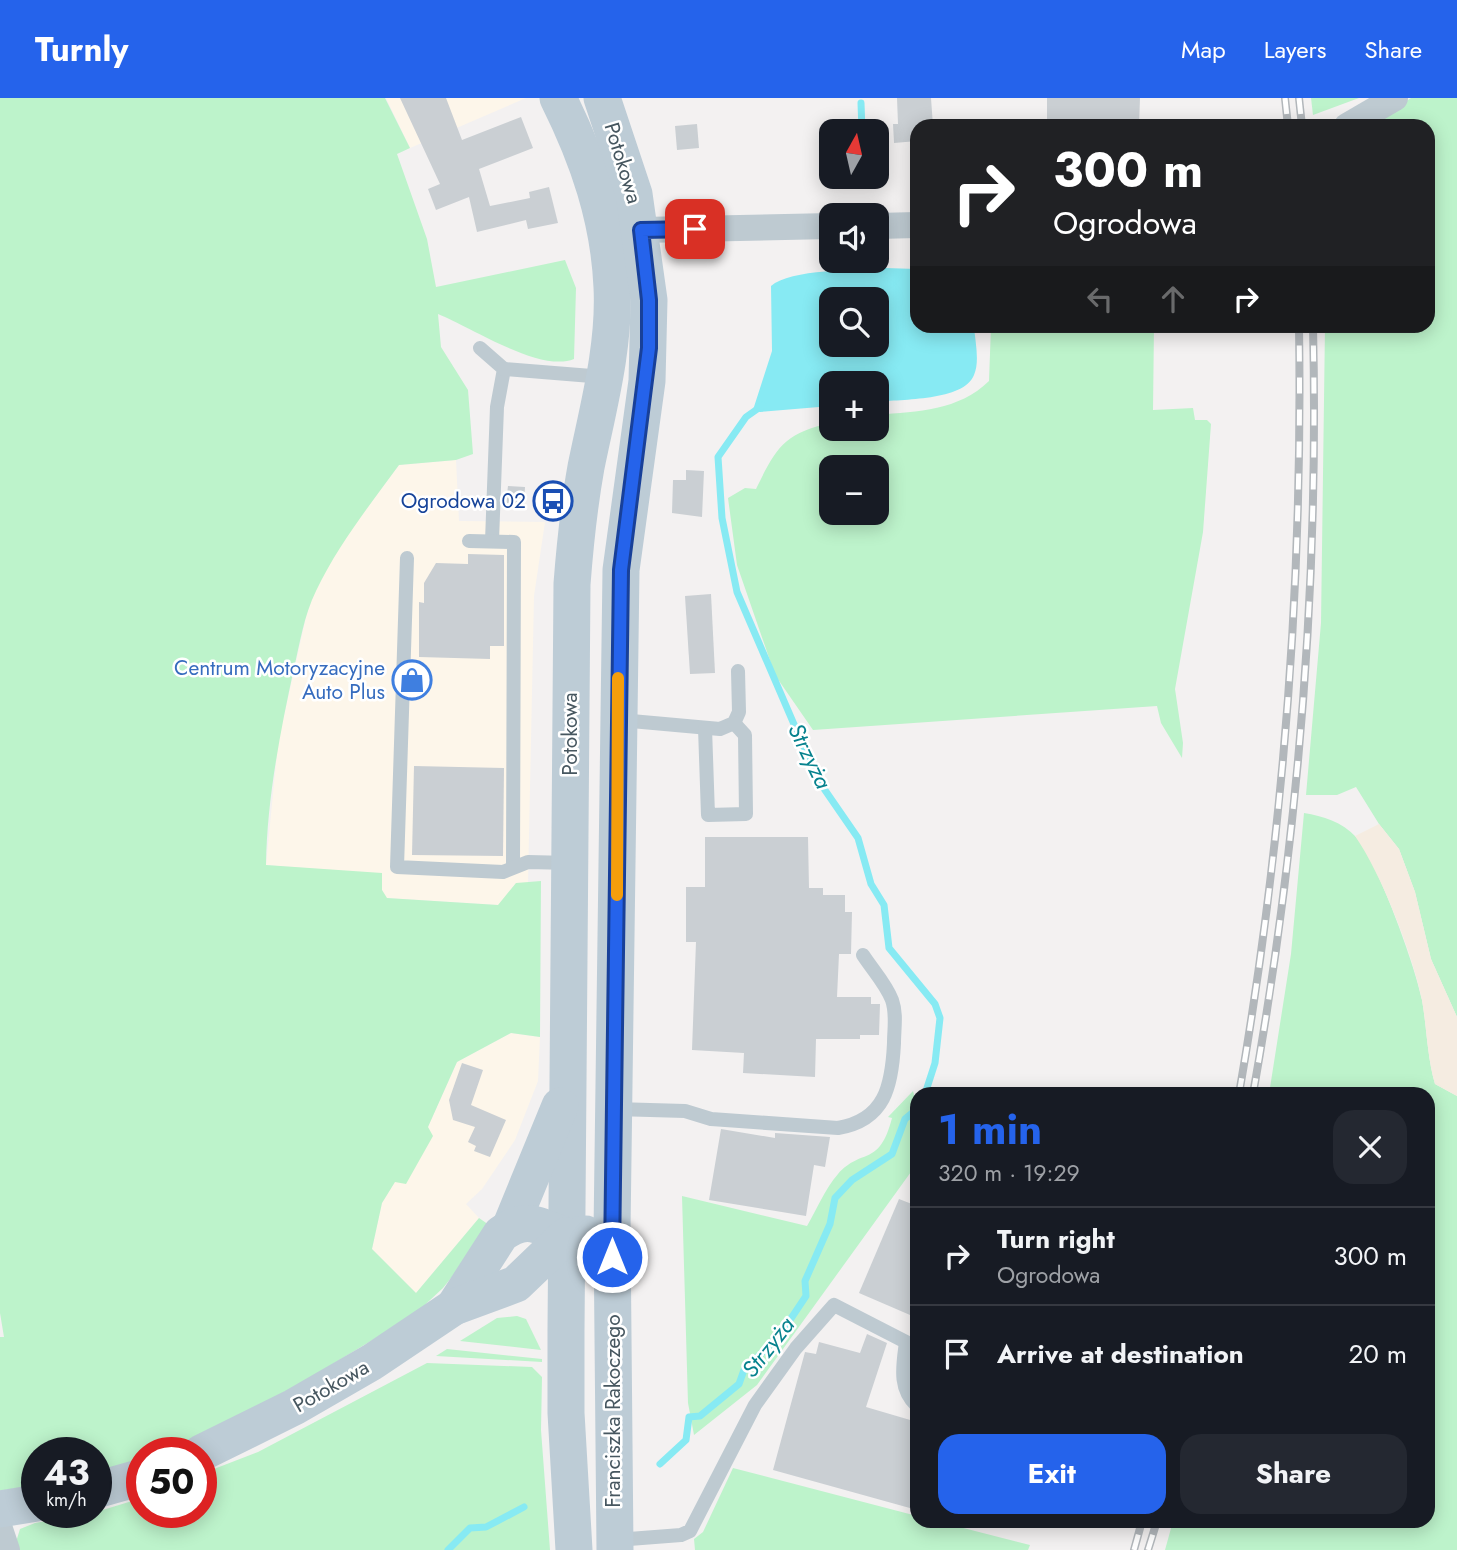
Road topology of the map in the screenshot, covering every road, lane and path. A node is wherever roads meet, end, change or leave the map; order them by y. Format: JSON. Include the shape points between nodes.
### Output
{"nodes":[{"id":1,"x":558,"y":98,"type":"edge"},
{"id":2,"x":602,"y":98,"type":"edge"},
{"id":3,"x":1395,"y":98,"type":"edge"},
{"id":4,"x":1359,"y":119,"type":"edge"},
{"id":5,"x":910,"y":225,"type":"edge"},
{"id":6,"x":819,"y":226,"type":"edge"},
{"id":7,"x":889,"y":226,"type":"edge"},
{"id":8,"x":641,"y":230,"type":"junction"},
{"id":9,"x":480,"y":348,"type":"dead end"},
{"id":10,"x":504,"y":369,"type":"junction"},
{"id":11,"x":604,"y":377,"type":"junction"},
{"id":12,"x":647,"y":381,"type":"junction"},
{"id":13,"x":469,"y":541,"type":"dead end"},
{"id":14,"x":492,"y":541,"type":"junction"},
{"id":15,"x":407,"y":558,"type":"dead end"},
{"id":16,"x":738,"y":671,"type":"dead end"},
{"id":17,"x":618,"y":720,"type":"junction"},
{"id":18,"x":734,"y":723,"type":"junction"},
{"id":19,"x":705,"y":728,"type":"junction"},
{"id":20,"x":570,"y":863,"type":"junction"},
{"id":21,"x":513,"y":867,"type":"junction"},
{"id":22,"x":863,"y":955,"type":"dead end"},
{"id":23,"x":568,"y":999,"type":"junction"},
{"id":24,"x":616,"y":1000,"type":"junction"},
{"id":25,"x":567,"y":1089,"type":"junction"},
{"id":26,"x":615,"y":1109,"type":"junction"},
{"id":27,"x":510,"y":1228,"type":"junction"},
{"id":28,"x":612,"y":1231,"type":"junction"},
{"id":29,"x":566,"y":1236,"type":"junction"},
{"id":30,"x":516,"y":1284,"type":"junction"},
{"id":31,"x":454,"y":1307,"type":"junction"},
{"id":32,"x":566,"y":1331,"type":"junction"},
{"id":33,"x":910,"y":1399,"type":"edge"},
{"id":34,"x":217,"y":1445,"type":"edge"},
{"id":35,"x":21,"y":1506,"type":"edge"},
{"id":36,"x":0,"y":1509,"type":"edge"},
{"id":37,"x":0,"y":1529,"type":"edge"},
{"id":38,"x":615,"y":1545,"type":"edge"},
{"id":39,"x":7,"y":1550,"type":"edge"},
{"id":40,"x":574,"y":1550,"type":"edge"}],
"edges":[{"from":1,"to":11,"type":"main road","name":"Potokowa","via":[[588,166],[606,231],[612,289]]},
{"from":2,"to":8,"type":"main road","name":"Potokowa","via":[[625,160]]},
{"from":3,"to":4,"type":"street"},
{"from":5,"to":7,"type":"street"},
{"from":6,"to":8,"type":"street"},
{"from":8,"to":12,"type":"main road","name":"Potokowa","via":[[649,300]]},
{"from":9,"to":10,"type":"lane"},
{"from":10,"to":11,"type":"lane"},
{"from":10,"to":14,"type":"lane","via":[[497,407]]},
{"from":11,"to":12,"type":"main road"},
{"from":11,"to":20,"type":"main road","name":"Potokowa","via":[[572,584]]},
{"from":12,"to":17,"type":"main road","name":"Potokowa","via":[[622,549]]},
{"from":13,"to":14,"type":"lane"},
{"from":14,"to":21,"type":"lane","via":[[514,542]]},
{"from":15,"to":21,"type":"lane","via":[[397,867],[503,873]]},
{"from":16,"to":18,"type":"lane","via":[[739,712]]},
{"from":17,"to":19,"type":"lane"},
{"from":17,"to":24,"type":"main road","name":"Potokowa"},
{"from":18,"to":19,"type":"lane","via":[[720,729]]},
{"from":18,"to":19,"type":"lane","via":[[745,735],[746,814],[708,815]]},
{"from":20,"to":21,"type":"lane","via":[[528,862]]},
{"from":20,"to":23,"type":"main road","name":"Potokowa"},
{"from":22,"to":26,"type":"lane","via":[[895,1012],[890,1083],[872,1114],[858,1125],[838,1128],[711,1119],[685,1111]]},
{"from":23,"to":24,"type":"main road"},
{"from":23,"to":25,"type":"main road","name":"Potokowa"},
{"from":24,"to":26,"type":"main road","name":"Potokowa"},
{"from":25,"to":27,"type":"main road","name":"Potokowa"},
{"from":25,"to":29,"type":"main road","name":"Potokowa"},
{"from":26,"to":28,"type":"main road","name":"Potokowa"},
{"from":27,"to":29,"type":"main road","via":[[539,1222]]},
{"from":27,"to":31,"type":"main road","name":"Potokowa","via":[[501,1234]]},
{"from":28,"to":29,"type":"main road"},
{"from":28,"to":38,"type":"main road","name":"Franciszka Rakoczego"},
{"from":29,"to":30,"type":"main road","name":"Potokowa"},
{"from":29,"to":32,"type":"main road","name":"Franciszka Rakoczego"},
{"from":30,"to":31,"type":"main road","name":"Potokowa"},
{"from":30,"to":32,"type":"main road"},
{"from":31,"to":34,"type":"main road","name":"Potokowa","via":[[361,1369]]},
{"from":32,"to":40,"type":"main road","name":"Franciszka Rakoczego"},
{"from":33,"to":38,"type":"lane","via":[[902,1380],[905,1342],[834,1305],[755,1405],[690,1531]]},
{"from":35,"to":36,"type":"main road"},
{"from":37,"to":39,"type":"street"}]}
